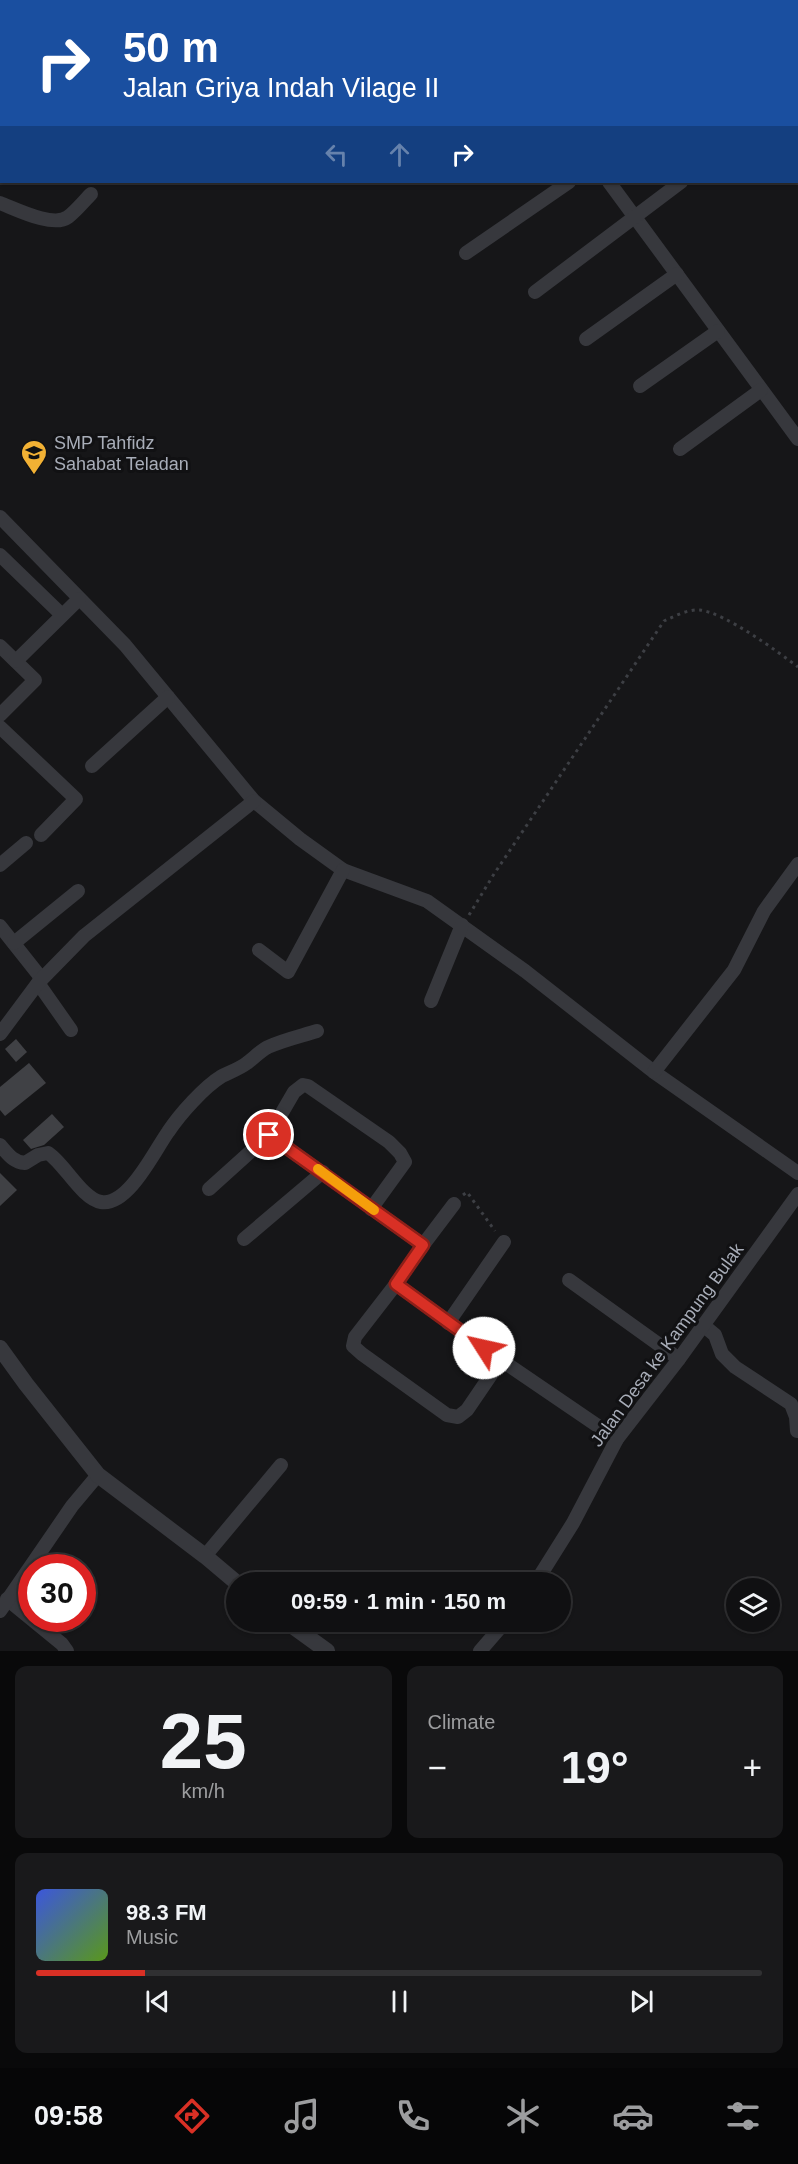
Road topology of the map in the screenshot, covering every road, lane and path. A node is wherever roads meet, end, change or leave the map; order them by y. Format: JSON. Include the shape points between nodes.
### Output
{"nodes":[{"id":1,"x":568,"y":183,"type":"edge"},
{"id":2,"x":610,"y":183,"type":"edge"},
{"id":3,"x":680,"y":183,"type":"edge"},
{"id":4,"x":91,"y":194,"type":"dead end"},
{"id":5,"x":0,"y":203,"type":"edge"},
{"id":6,"x":635,"y":217,"type":"junction"},
{"id":7,"x":466,"y":253,"type":"dead end"},
{"id":8,"x":677,"y":274,"type":"junction"},
{"id":9,"x":535,"y":292,"type":"dead end"},
{"id":10,"x":718,"y":331,"type":"junction"},
{"id":11,"x":586,"y":339,"type":"dead end"},
{"id":12,"x":640,"y":386,"type":"dead end"},
{"id":13,"x":761,"y":390,"type":"junction"},
{"id":14,"x":798,"y":439,"type":"edge"},
{"id":15,"x":680,"y":449,"type":"dead end"},
{"id":16,"x":0,"y":517,"type":"edge"},
{"id":17,"x":0,"y":555,"type":"edge"},
{"id":18,"x":79,"y":599,"type":"junction"},
{"id":19,"x":62,"y":615,"type":"junction"},
{"id":20,"x":0,"y":646,"type":"edge"},
{"id":21,"x":16,"y":661,"type":"junction"},
{"id":22,"x":798,"y":667,"type":"edge"},
{"id":23,"x":168,"y":697,"type":"junction"},
{"id":24,"x":0,"y":715,"type":"edge"},
{"id":25,"x":0,"y":727,"type":"edge"},
{"id":26,"x":92,"y":766,"type":"dead end"},
{"id":27,"x":254,"y":801,"type":"junction"},
{"id":28,"x":41,"y":835,"type":"dead end"},
{"id":29,"x":26,"y":843,"type":"dead end"},
{"id":30,"x":798,"y":864,"type":"edge"},
{"id":31,"x":0,"y":865,"type":"edge"},
{"id":32,"x":343,"y":870,"type":"junction"},
{"id":33,"x":78,"y":891,"type":"dead end"},
{"id":34,"x":462,"y":925,"type":"junction"},
{"id":35,"x":0,"y":926,"type":"edge"},
{"id":36,"x":14,"y":944,"type":"junction"},
{"id":37,"x":259,"y":950,"type":"dead end"},
{"id":38,"x":40,"y":981,"type":"junction"},
{"id":39,"x":431,"y":1001,"type":"dead end"},
{"id":40,"x":71,"y":1030,"type":"dead end"},
{"id":41,"x":316,"y":1031,"type":"dead end"},
{"id":42,"x":0,"y":1034,"type":"edge"},
{"id":43,"x":654,"y":1072,"type":"junction"},
{"id":44,"x":269,"y":1135,"type":"junction"},
{"id":45,"x":0,"y":1145,"type":"edge"},
{"id":46,"x":323,"y":1172,"type":"junction"},
{"id":47,"x":798,"y":1173,"type":"edge"},
{"id":48,"x":209,"y":1189,"type":"dead end"},
{"id":49,"x":798,"y":1194,"type":"edge"},
{"id":50,"x":454,"y":1203,"type":"joint"},
{"id":51,"x":371,"y":1209,"type":"junction"},
{"id":52,"x":244,"y":1239,"type":"dead end"},
{"id":53,"x":504,"y":1242,"type":"joint"},
{"id":54,"x":423,"y":1245,"type":"junction"},
{"id":55,"x":569,"y":1280,"type":"dead end"},
{"id":56,"x":396,"y":1284,"type":"junction"},
{"id":57,"x":448,"y":1323,"type":"junction"},
{"id":58,"x":703,"y":1325,"type":"junction"},
{"id":59,"x":0,"y":1348,"type":"edge"},
{"id":60,"x":679,"y":1359,"type":"junction"},
{"id":61,"x":501,"y":1360,"type":"junction"},
{"id":62,"x":797,"y":1431,"type":"edge"},
{"id":63,"x":617,"y":1439,"type":"junction"},
{"id":64,"x":281,"y":1465,"type":"dead end"},
{"id":65,"x":98,"y":1475,"type":"junction"},
{"id":66,"x":205,"y":1556,"type":"junction"},
{"id":67,"x":542,"y":1572,"type":"edge"},
{"id":68,"x":226,"y":1574,"type":"edge"},
{"id":69,"x":4,"y":1605,"type":"edge"},
{"id":70,"x":301,"y":1632,"type":"edge"},
{"id":71,"x":496,"y":1632,"type":"edge"},
{"id":72,"x":67,"y":1651,"type":"edge"},
{"id":73,"x":327,"y":1651,"type":"edge"},
{"id":74,"x":480,"y":1651,"type":"edge"}],
"edges":[{"from":1,"to":7,"type":"street"},
{"from":2,"to":6,"type":"street"},
{"from":3,"to":6,"type":"street"},
{"from":4,"to":5,"type":"street","via":[[58,222]]},
{"from":6,"to":8,"type":"street"},
{"from":6,"to":9,"type":"street"},
{"from":8,"to":10,"type":"street"},
{"from":8,"to":11,"type":"street"},
{"from":10,"to":12,"type":"street"},
{"from":10,"to":13,"type":"street"},
{"from":13,"to":14,"type":"street"},
{"from":13,"to":15,"type":"street"},
{"from":16,"to":18,"type":"street"},
{"from":17,"to":19,"type":"street"},
{"from":18,"to":19,"type":"street"},
{"from":18,"to":23,"type":"street"},
{"from":19,"to":21,"type":"street"},
{"from":20,"to":21,"type":"street"},
{"from":21,"to":24,"type":"street","via":[[35,680]]},
{"from":22,"to":34,"type":"path","via":[[714,613],[697,610],[664,621]]},
{"from":23,"to":26,"type":"street"},
{"from":23,"to":27,"type":"street"},
{"from":25,"to":28,"type":"street","via":[[76,799]]},
{"from":27,"to":32,"type":"street"},
{"from":27,"to":38,"type":"street","via":[[84,936]]},
{"from":29,"to":31,"type":"street"},
{"from":30,"to":43,"type":"street","via":[[764,911],[734,970]]},
{"from":32,"to":34,"type":"street","via":[[428,901]]},
{"from":32,"to":37,"type":"street","via":[[288,972]]},
{"from":33,"to":36,"type":"street"},
{"from":34,"to":39,"type":"street"},
{"from":34,"to":43,"type":"street"},
{"from":35,"to":36,"type":"street"},
{"from":36,"to":38,"type":"street"},
{"from":38,"to":40,"type":"street"},
{"from":38,"to":42,"type":"street"},
{"from":41,"to":45,"type":"street","via":[[267,1047],[213,1083],[169,1131],[143,1172],[113,1201],[97,1201],[48,1154],[19,1162]]},
{"from":43,"to":47,"type":"street"},
{"from":44,"to":46,"type":"street"},
{"from":44,"to":48,"type":"street"},
{"from":44,"to":51,"type":"street","via":[[294,1092],[303,1085],[389,1142],[405,1162]]},
{"from":46,"to":51,"type":"street"},
{"from":46,"to":52,"type":"street"},
{"from":49,"to":58,"type":"street","name":"Jalan Desa ke Kampung Bulak"},
{"from":50,"to":53,"type":"path","via":[[467,1192]]},
{"from":50,"to":54,"type":"street"},
{"from":51,"to":54,"type":"street"},
{"from":53,"to":57,"type":"street"},
{"from":54,"to":56,"type":"street"},
{"from":55,"to":60,"type":"street"},
{"from":56,"to":57,"type":"street"},
{"from":56,"to":61,"type":"street","via":[[355,1336],[353,1346],[362,1354],[447,1415],[458,1417]]},
{"from":57,"to":61,"type":"street"},
{"from":58,"to":60,"type":"street","name":"Jalan Desa ke Kampung Bulak"},
{"from":58,"to":62,"type":"street","via":[[715,1335],[722,1354],[735,1367],[790,1404]]},
{"from":59,"to":65,"type":"street"},
{"from":60,"to":63,"type":"street","name":"Jalan Desa ke Kampung Bulak"},
{"from":61,"to":63,"type":"street"},
{"from":63,"to":67,"type":"street","name":"Jalan Desa ke Kampung Bulak"},
{"from":64,"to":66,"type":"street"},
{"from":65,"to":66,"type":"street"},
{"from":65,"to":69,"type":"street"},
{"from":66,"to":68,"type":"street"},
{"from":69,"to":72,"type":"street"},
{"from":70,"to":73,"type":"street"},
{"from":71,"to":74,"type":"street"}]}
